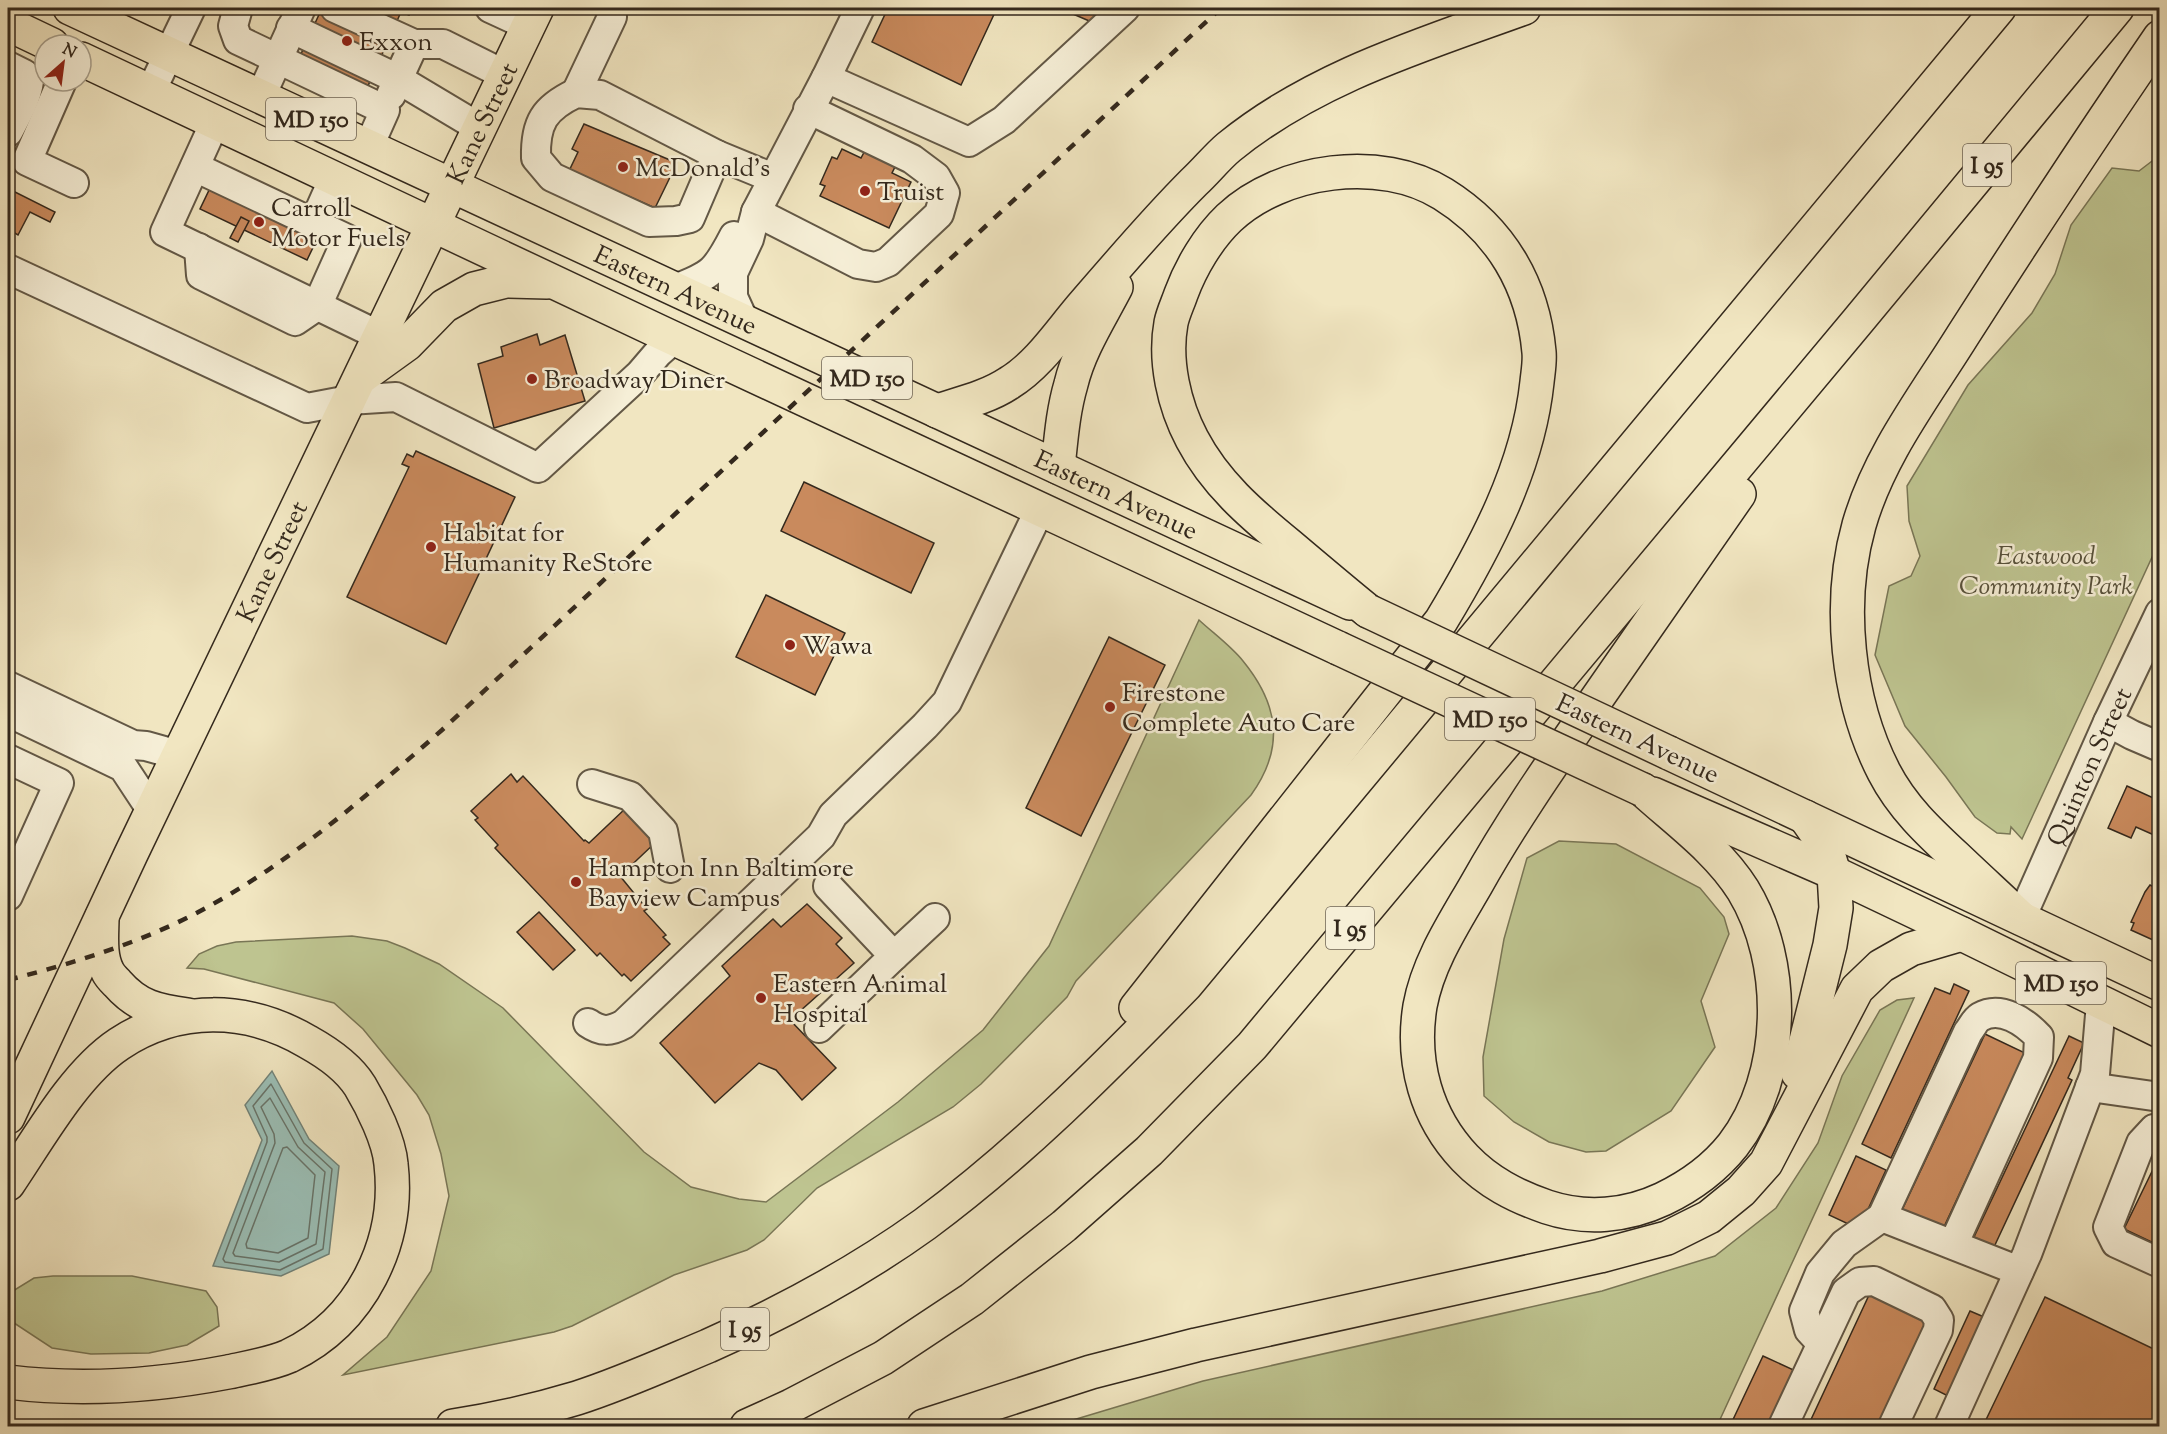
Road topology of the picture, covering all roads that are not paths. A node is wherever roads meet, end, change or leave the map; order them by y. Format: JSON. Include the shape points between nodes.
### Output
{"nodes":[{"id":1,"x":70,"y":8,"type":"edge"},
{"id":2,"x":190,"y":8,"type":"edge"},
{"id":3,"x":238,"y":8,"type":"edge"},
{"id":4,"x":335,"y":8,"type":"edge"},
{"id":5,"x":490,"y":8,"type":"edge"},
{"id":6,"x":860,"y":8,"type":"edge"},
{"id":7,"x":1125,"y":8,"type":"edge"},
{"id":8,"x":1524,"y":8,"type":"edge"},
{"id":9,"x":1999,"y":8,"type":"edge"},
{"id":10,"x":2117,"y":8,"type":"edge"},
{"id":11,"x":533,"y":17,"type":"edge"},
{"id":12,"x":612,"y":17,"type":"dead end"},
{"id":13,"x":296,"y":18,"type":"edge"},
{"id":14,"x":8,"y":24,"type":"edge"},
{"id":15,"x":33,"y":36,"type":"edge"},
{"id":16,"x":2160,"y":38,"type":"edge"},
{"id":17,"x":414,"y":44,"type":"junction"},
{"id":18,"x":169,"y":53,"type":"junction"},
{"id":19,"x":277,"y":60,"type":"junction"},
{"id":20,"x":93,"y":64,"type":"edge"},
{"id":21,"x":8,"y":66,"type":"edge"},
{"id":22,"x":506,"y":75,"type":"junction"},
{"id":23,"x":826,"y":78,"type":"junction"},
{"id":24,"x":398,"y":79,"type":"junction"},
{"id":25,"x":151,"y":91,"type":"junction"},
{"id":26,"x":57,"y":93,"type":"edge"},
{"id":27,"x":576,"y":93,"type":"junction"},
{"id":28,"x":261,"y":96,"type":"junction"},
{"id":29,"x":385,"y":110,"type":"junction"},
{"id":30,"x":808,"y":110,"type":"junction"},
{"id":31,"x":215,"y":122,"type":"junction"},
{"id":32,"x":480,"y":128,"type":"junction"},
{"id":33,"x":8,"y":132,"type":"edge"},
{"id":34,"x":369,"y":146,"type":"junction"},
{"id":35,"x":717,"y":155,"type":"junction"},
{"id":36,"x":195,"y":166,"type":"junction"},
{"id":37,"x":334,"y":178,"type":"junction"},
{"id":38,"x":773,"y":178,"type":"junction"},
{"id":39,"x":74,"y":183,"type":"dead end"},
{"id":40,"x":452,"y":185,"type":"junction"},
{"id":41,"x":756,"y":212,"type":"junction"},
{"id":42,"x":314,"y":223,"type":"junction"},
{"id":43,"x":434,"y":225,"type":"junction"},
{"id":44,"x":1140,"y":240,"type":"junction"},
{"id":45,"x":8,"y":268,"type":"edge"},
{"id":46,"x":556,"y":282,"type":"junction"},
{"id":47,"x":675,"y":289,"type":"junction"},
{"id":48,"x":317,"y":306,"type":"junction"},
{"id":49,"x":744,"y":321,"type":"junction"},
{"id":50,"x":1857,"y":322,"type":"junction"},
{"id":51,"x":380,"y":336,"type":"junction"},
{"id":52,"x":675,"y":338,"type":"junction"},
{"id":53,"x":354,"y":389,"type":"junction"},
{"id":54,"x":937,"y":411,"type":"junction"},
{"id":55,"x":1058,"y":467,"type":"junction"},
{"id":56,"x":1040,"y":509,"type":"junction"},
{"id":57,"x":1368,"y":611,"type":"junction"},
{"id":58,"x":2160,"y":613,"type":"edge"},
{"id":59,"x":8,"y":686,"type":"edge"},
{"id":60,"x":8,"y":712,"type":"edge"},
{"id":61,"x":2108,"y":722,"type":"junction"},
{"id":62,"x":2160,"y":747,"type":"edge"},
{"id":63,"x":178,"y":755,"type":"junction"},
{"id":64,"x":8,"y":759,"type":"edge"},
{"id":65,"x":592,"y":784,"type":"dead end"},
{"id":66,"x":1643,"y":790,"type":"junction"},
{"id":67,"x":152,"y":811,"type":"junction"},
{"id":68,"x":1805,"y":817,"type":"junction"},
{"id":69,"x":670,"y":868,"type":"dead end"},
{"id":70,"x":1834,"y":873,"type":"junction"},
{"id":71,"x":828,"y":886,"type":"dead end"},
{"id":72,"x":8,"y":896,"type":"edge"},
{"id":73,"x":102,"y":916,"type":"junction"},
{"id":74,"x":935,"y":918,"type":"dead end"},
{"id":75,"x":2021,"y":918,"type":"junction"},
{"id":76,"x":1962,"y":934,"type":"junction"},
{"id":77,"x":894,"y":956,"type":"junction"},
{"id":78,"x":2160,"y":984,"type":"edge"},
{"id":79,"x":2101,"y":1003,"type":"junction"},
{"id":80,"x":193,"y":1016,"type":"junction"},
{"id":81,"x":588,"y":1023,"type":"dead end"},
{"id":82,"x":819,"y":1028,"type":"dead end"},
{"id":83,"x":2160,"y":1031,"type":"edge"},
{"id":84,"x":2090,"y":1087,"type":"junction"},
{"id":85,"x":2160,"y":1097,"type":"edge"},
{"id":86,"x":8,"y":1116,"type":"edge"},
{"id":87,"x":1785,"y":1128,"type":"junction"},
{"id":88,"x":2160,"y":1129,"type":"edge"},
{"id":89,"x":1004,"y":1161,"type":"junction"},
{"id":90,"x":8,"y":1184,"type":"edge"},
{"id":91,"x":1882,"y":1217,"type":"junction"},
{"id":92,"x":1953,"y":1245,"type":"junction"},
{"id":93,"x":2160,"y":1263,"type":"edge"},
{"id":94,"x":2019,"y":1271,"type":"junction"},
{"id":95,"x":1821,"y":1343,"type":"junction"},
{"id":96,"x":8,"y":1382,"type":"edge"},
{"id":97,"x":453,"y":1426,"type":"edge"},
{"id":98,"x":747,"y":1426,"type":"edge"},
{"id":99,"x":924,"y":1426,"type":"edge"},
{"id":100,"x":1783,"y":1426,"type":"edge"},
{"id":101,"x":1893,"y":1426,"type":"edge"},
{"id":102,"x":1949,"y":1426,"type":"edge"}],
"edges":[{"from":1,"to":18,"type":"main road","name":"Eastern Avenue","number":"MD 150"},
{"from":2,"to":18,"type":"street"},
{"from":3,"to":19,"type":"street","via":[[233,26],[238,40]]},
{"from":4,"to":17,"type":"street"},
{"from":5,"to":11,"type":"street"},
{"from":6,"to":23,"type":"street"},
{"from":7,"to":23,"type":"street","via":[[1004,120],[969,142]]},
{"from":8,"to":44,"type":"main road","via":[[1381,60],[1272,115],[1228,148]]},
{"from":9,"to":89,"type":"main road","number":"I 95","via":[[1186,985],[1088,1085]]},
{"from":10,"to":50,"type":"main road","number":"I 95"},
{"from":11,"to":22,"type":"main road","name":"Kane Street"},
{"from":12,"to":27,"type":"street"},
{"from":13,"to":19,"type":"street"},
{"from":13,"to":24,"type":"street"},
{"from":14,"to":15,"type":"main road"},
{"from":16,"to":75,"type":"main road","via":[[2035,223],[1897,439],[1874,482],[1859,527],[1851,570],[1851,674],[1865,726],[1884,773],[1913,817]]},
{"from":17,"to":22,"type":"street","via":[[443,44]]},
{"from":17,"to":24,"type":"street"},
{"from":18,"to":25,"type":"street"},
{"from":18,"to":28,"type":"main road","name":"Eastern Avenue","number":"MD 150"},
{"from":19,"to":28,"type":"street"},
{"from":19,"to":29,"type":"street"},
{"from":20,"to":25,"type":"main road","name":"Eastern Avenue","number":"MD 150"},
{"from":21,"to":33,"type":"street","via":[[29,81]]},
{"from":22,"to":32,"type":"main road","name":"Kane Street"},
{"from":23,"to":30,"type":"street"},
{"from":24,"to":29,"type":"street"},
{"from":24,"to":32,"type":"street"},
{"from":25,"to":31,"type":"main road","name":"Eastern Avenue","number":"MD 150"},
{"from":26,"to":39,"type":"street","via":[[27,161]]},
{"from":27,"to":35,"type":"street","via":[[600,95]]},
{"from":27,"to":35,"type":"street","via":[[558,101],[544,114],[535,140],[536,158],[552,177],[649,222],[690,218]]},
{"from":28,"to":34,"type":"main road","name":"Eastern Avenue","number":"MD 150"},
{"from":29,"to":34,"type":"street"},
{"from":30,"to":38,"type":"street"},
{"from":30,"to":41,"type":"street","via":[[912,159],[936,177],[945,193],[939,214],[888,262],[876,267],[858,264]]},
{"from":31,"to":36,"type":"street"},
{"from":31,"to":37,"type":"main road","name":"Eastern Avenue","number":"MD 150"},
{"from":32,"to":40,"type":"main road","name":"Kane Street"},
{"from":34,"to":40,"type":"main road","name":"Eastern Avenue","number":"MD 150"},
{"from":35,"to":38,"type":"street"},
{"from":36,"to":42,"type":"street"},
{"from":36,"to":48,"type":"street","via":[[165,232]]},
{"from":37,"to":42,"type":"street"},
{"from":37,"to":43,"type":"main road","name":"Eastern Avenue","number":"MD 150"},
{"from":38,"to":41,"type":"street"},
{"from":40,"to":43,"type":"main road","name":"Kane Street"},
{"from":40,"to":47,"type":"main road","name":"Eastern Avenue","number":"MD 150"},
{"from":41,"to":47,"type":"street","via":[[736,232],[718,265],[699,280]]},
{"from":41,"to":49,"type":"street","via":[[733,273],[733,297]]},
{"from":42,"to":48,"type":"street","via":[[347,239]]},
{"from":43,"to":46,"type":"main road","name":"Eastern Avenue","number":"MD 150"},
{"from":43,"to":51,"type":"main road","name":"Kane Street"},
{"from":44,"to":54,"type":"main road","via":[[1040,356],[1010,383]]},
{"from":44,"to":55,"type":"main road","via":[[1071,382]]},
{"from":45,"to":53,"type":"street","via":[[307,408]]},
{"from":46,"to":52,"type":"main road","name":"Eastern Avenue","number":"MD 150"},
{"from":46,"to":53,"type":"main road","via":[[506,281],[474,289],[444,306]]},
{"from":47,"to":49,"type":"main road","name":"Eastern Avenue","number":"MD 150"},
{"from":48,"to":51,"type":"street"},
{"from":49,"to":54,"type":"main road","name":"Eastern Avenue","number":"MD 150"},
{"from":50,"to":66,"type":"main road","via":[[1533,791],[1429,972],[1420,1007],[1417,1043],[1421,1078],[1434,1116],[1452,1145],[1480,1173],[1518,1197],[1559,1211],[1598,1215],[1642,1208],[1685,1189],[1714,1166],[1735,1142],[1753,1111],[1768,1072],[1775,1030],[1773,979],[1763,933],[1743,890],[1719,859]]},
{"from":50,"to":98,"type":"main road","number":"I 95","via":[[1252,1046],[1149,1151],[1064,1226],[972,1299],[883,1358]]},
{"from":51,"to":53,"type":"main road","name":"Kane Street"},
{"from":52,"to":53,"type":"street","via":[[538,468],[396,397]]},
{"from":52,"to":56,"type":"main road","name":"Eastern Avenue","number":"MD 150"},
{"from":53,"to":63,"type":"main road","name":"Kane Street"},
{"from":54,"to":55,"type":"main road","name":"Eastern Avenue","number":"MD 150"},
{"from":55,"to":56,"type":"main road"},
{"from":55,"to":57,"type":"main road","name":"Eastern Avenue","number":"MD 150"},
{"from":56,"to":66,"type":"main road","name":"Eastern Avenue","number":"MD 150","bridge":true},
{"from":56,"to":81,"type":"street","via":[[947,702],[833,814],[821,836],[624,1024],[606,1031]]},
{"from":57,"to":68,"type":"main road","name":"Eastern Avenue","number":"MD 150","bridge":true},
{"from":57,"to":89,"type":"main road","via":[[1246,509],[1212,473],[1176,402],[1169,365],[1171,322],[1186,281],[1205,247],[1229,218],[1266,191],[1311,176],[1355,171],[1400,176],[1441,192],[1471,214],[1507,253],[1530,301],[1540,355],[1535,400],[1522,454],[1498,516],[1441,621],[1168,969]]},
{"from":58,"to":61,"type":"street","name":"Quinton Street"},
{"from":59,"to":63,"type":"street","via":[[133,745]]},
{"from":60,"to":67,"type":"street","via":[[123,767]]},
{"from":61,"to":62,"type":"street"},
{"from":61,"to":75,"type":"street","name":"Quinton Street"},
{"from":63,"to":67,"type":"main road","name":"Kane Street"},
{"from":64,"to":72,"type":"street","via":[[59,783]]},
{"from":65,"to":69,"type":"street","via":[[630,796],[663,831]]},
{"from":66,"to":70,"type":"main road","name":"Eastern Avenue","number":"MD 150"},
{"from":67,"to":73,"type":"main road","name":"Kane Street"},
{"from":68,"to":70,"type":"main road","via":[[1826,847]]},
{"from":68,"to":75,"type":"main road","name":"Eastern Avenue","number":"MD 150"},
{"from":70,"to":76,"type":"main road","name":"Eastern Avenue","number":"MD 150"},
{"from":70,"to":87,"type":"main road","via":[[1836,908],[1830,945]]},
{"from":71,"to":77,"type":"street"},
{"from":73,"to":80,"type":"main road","via":[[102,952],[108,972],[122,988],[143,1006]]},
{"from":73,"to":86,"type":"main road","name":"Kane Street"},
{"from":74,"to":77,"type":"street"},
{"from":75,"to":78,"type":"main road","name":"Eastern Avenue","number":"MD 150"},
{"from":76,"to":79,"type":"main road","name":"Eastern Avenue","number":"MD 150"},
{"from":76,"to":87,"type":"main road","via":[[1911,948],[1881,966],[1857,989]]},
{"from":77,"to":82,"type":"street"},
{"from":79,"to":83,"type":"main road","name":"Eastern Avenue","number":"MD 150"},
{"from":79,"to":84,"type":"street","via":[[2095,1074]]},
{"from":80,"to":90,"type":"main road","via":[[152,1027],[119,1044],[94,1064]]},
{"from":80,"to":96,"type":"main road","via":[[228,1014],[292,1032],[327,1053],[358,1084],[378,1122],[391,1161],[393,1201],[386,1240],[373,1275],[350,1308],[321,1336],[288,1356],[177,1382],[104,1386]]},
{"from":84,"to":85,"type":"street"},
{"from":84,"to":94,"type":"street"},
{"from":87,"to":99,"type":"main road","via":[[1766,1163],[1742,1191],[1709,1217],[1667,1238],[1196,1345],[1091,1372]]},
{"from":88,"to":93,"type":"street","via":[[2154,1129],[2140,1143],[2108,1227],[2116,1243]]},
{"from":89,"to":97,"type":"main road","number":"I 95","via":[[905,1237],[838,1282],[766,1320],[577,1398]]},
{"from":91,"to":92,"type":"street"},
{"from":91,"to":92,"type":"street","via":[[1968,1032],[1978,1017],[1997,1012],[2027,1024],[2039,1038],[2038,1058]]},
{"from":91,"to":95,"type":"street","via":[[1844,1244],[1820,1273],[1804,1311],[1809,1330]]},
{"from":92,"to":94,"type":"street"},
{"from":94,"to":102,"type":"street"},
{"from":95,"to":100,"type":"street"},
{"from":95,"to":101,"type":"street","via":[[1846,1292],[1860,1282],[1874,1281],[1932,1309],[1939,1320],[1938,1330]]}]}
